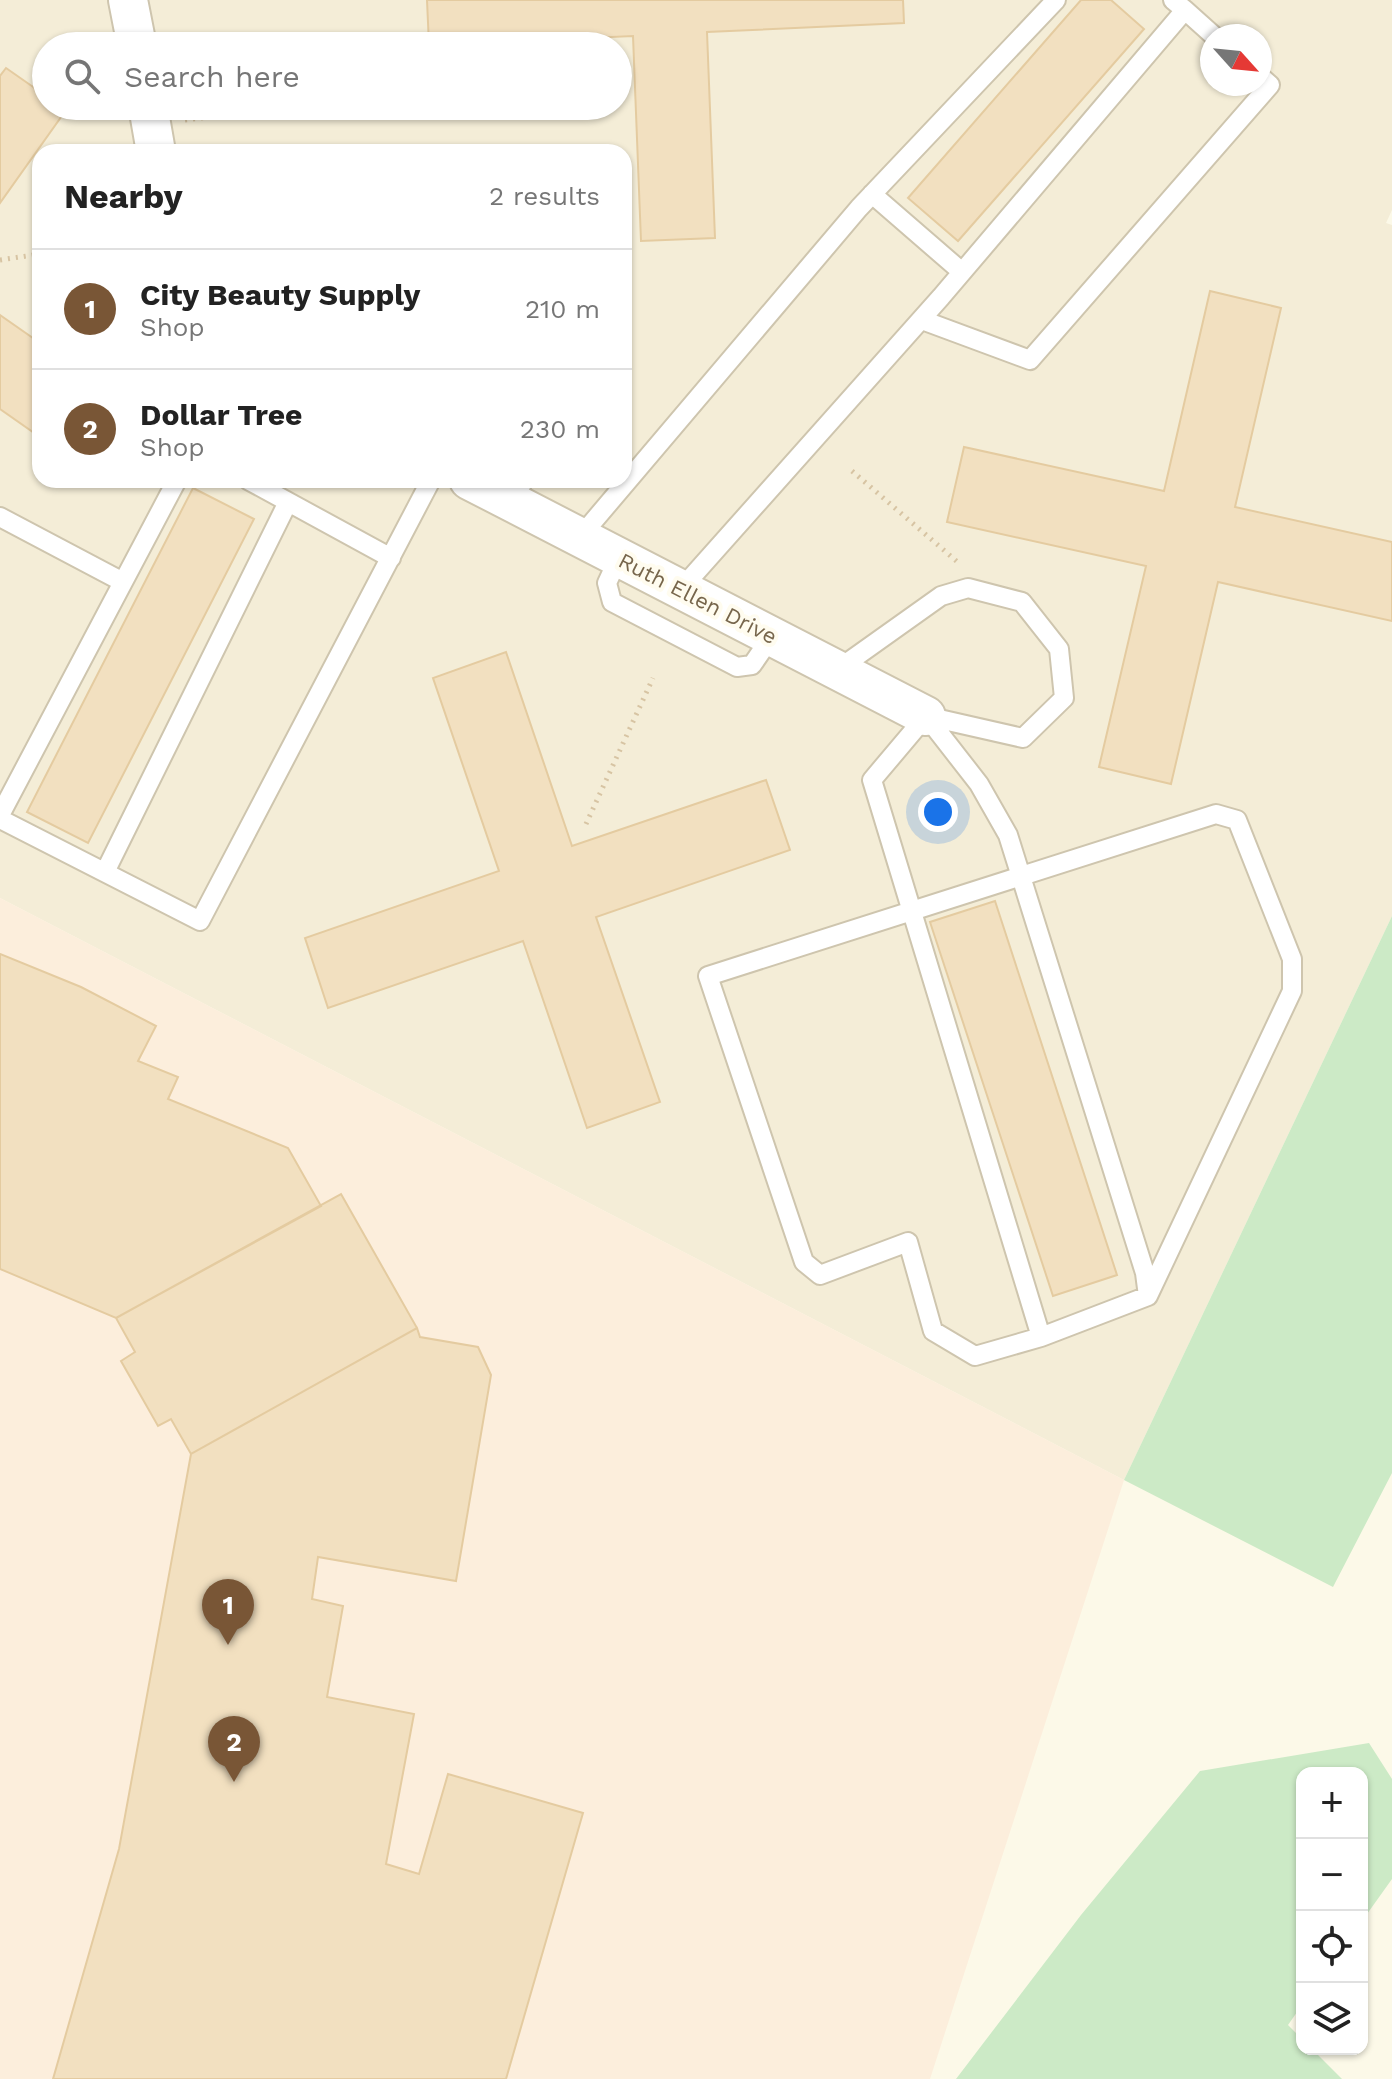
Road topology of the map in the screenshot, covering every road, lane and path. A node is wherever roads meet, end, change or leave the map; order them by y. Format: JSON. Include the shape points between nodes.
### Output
{"nodes":[{"id":1,"x":128,"y":0,"type":"edge"},
{"id":2,"x":1056,"y":0,"type":"edge"},
{"id":3,"x":1179,"y":5,"type":"edge"},
{"id":4,"x":1200,"y":24,"type":"edge"},
{"id":5,"x":134,"y":32,"type":"edge"},
{"id":6,"x":1260,"y":96,"type":"edge"},
{"id":7,"x":163,"y":120,"type":"edge"},
{"id":8,"x":158,"y":144,"type":"edge"},
{"id":9,"x":872,"y":194,"type":"junction"},
{"id":10,"x":32,"y":255,"type":"edge"},
{"id":11,"x":0,"y":260,"type":"edge"},
{"id":12,"x":962,"y":272,"type":"junction"},
{"id":13,"x":922,"y":320,"type":"junction"},
{"id":14,"x":852,"y":471,"type":"dead end"},
{"id":15,"x":632,"y":476,"type":"edge"},
{"id":16,"x":173,"y":488,"type":"edge"},
{"id":17,"x":263,"y":488,"type":"edge"},
{"id":18,"x":427,"y":488,"type":"edge"},
{"id":19,"x":622,"y":488,"type":"edge"},
{"id":20,"x":518,"y":491,"type":"edge"},
{"id":21,"x":288,"y":502,"type":"junction"},
{"id":22,"x":0,"y":517,"type":"edge"},
{"id":23,"x":580,"y":537,"type":"junction"},
{"id":24,"x":619,"y":557,"type":"junction"},
{"id":25,"x":391,"y":558,"type":"junction"},
{"id":26,"x":966,"y":569,"type":"dead end"},
{"id":27,"x":123,"y":582,"type":"junction"},
{"id":28,"x":681,"y":589,"type":"junction"},
{"id":29,"x":772,"y":636,"type":"junction"},
{"id":30,"x":837,"y":670,"type":"junction"},
{"id":31,"x":653,"y":678,"type":"dead end"},
{"id":32,"x":926,"y":716,"type":"junction"},
{"id":33,"x":0,"y":817,"type":"edge"},
{"id":34,"x":586,"y":824,"type":"dead end"},
{"id":35,"x":105,"y":872,"type":"junction"},
{"id":36,"x":1020,"y":875,"type":"junction"},
{"id":37,"x":912,"y":912,"type":"junction"},
{"id":38,"x":1148,"y":1296,"type":"junction"},
{"id":39,"x":1041,"y":1337,"type":"junction"}],
"edges":[{"from":1,"to":5,"type":"street"},
{"from":2,"to":9,"type":"lane"},
{"from":3,"to":4,"type":"lane"},
{"from":3,"to":12,"type":"lane"},
{"from":6,"to":13,"type":"lane","via":[[1030,360]]},
{"from":7,"to":8,"type":"street"},
{"from":9,"to":12,"type":"lane"},
{"from":9,"to":15,"type":"lane"},
{"from":10,"to":11,"type":"path"},
{"from":12,"to":13,"type":"lane"},
{"from":13,"to":28,"type":"lane"},
{"from":14,"to":26,"type":"path"},
{"from":16,"to":27,"type":"lane"},
{"from":17,"to":21,"type":"lane"},
{"from":18,"to":25,"type":"lane"},
{"from":19,"to":23,"type":"lane"},
{"from":20,"to":23,"type":"street","name":"Ruth Ellen Drive"},
{"from":21,"to":25,"type":"lane"},
{"from":21,"to":35,"type":"lane"},
{"from":22,"to":27,"type":"lane"},
{"from":23,"to":24,"type":"street","name":"Ruth Ellen Drive"},
{"from":24,"to":28,"type":"street","name":"Ruth Ellen Drive"},
{"from":24,"to":29,"type":"lane","via":[[607,583],[612,602],[626,610],[737,667],[752,665]]},
{"from":25,"to":35,"type":"lane","via":[[200,921]]},
{"from":27,"to":33,"type":"lane"},
{"from":28,"to":29,"type":"street","name":"Ruth Ellen Drive"},
{"from":29,"to":30,"type":"street","name":"Ruth Ellen Drive"},
{"from":30,"to":32,"type":"street","name":"Ruth Ellen Drive"},
{"from":30,"to":32,"type":"lane","via":[[941,596],[968,588],[1022,602],[1059,649],[1064,698],[1023,738]]},
{"from":31,"to":34,"type":"path"},
{"from":32,"to":36,"type":"lane","via":[[979,784],[1008,835]]},
{"from":32,"to":37,"type":"lane","via":[[872,780]]},
{"from":33,"to":35,"type":"lane"},
{"from":36,"to":37,"type":"lane"},
{"from":36,"to":38,"type":"lane"},
{"from":36,"to":38,"type":"lane","via":[[1216,814],[1237,820],[1292,959],[1292,991]]},
{"from":37,"to":39,"type":"lane"},
{"from":37,"to":39,"type":"lane","via":[[708,976],[804,1262],[820,1275],[908,1242],[933,1331],[975,1356]]},
{"from":38,"to":39,"type":"lane"}]}
